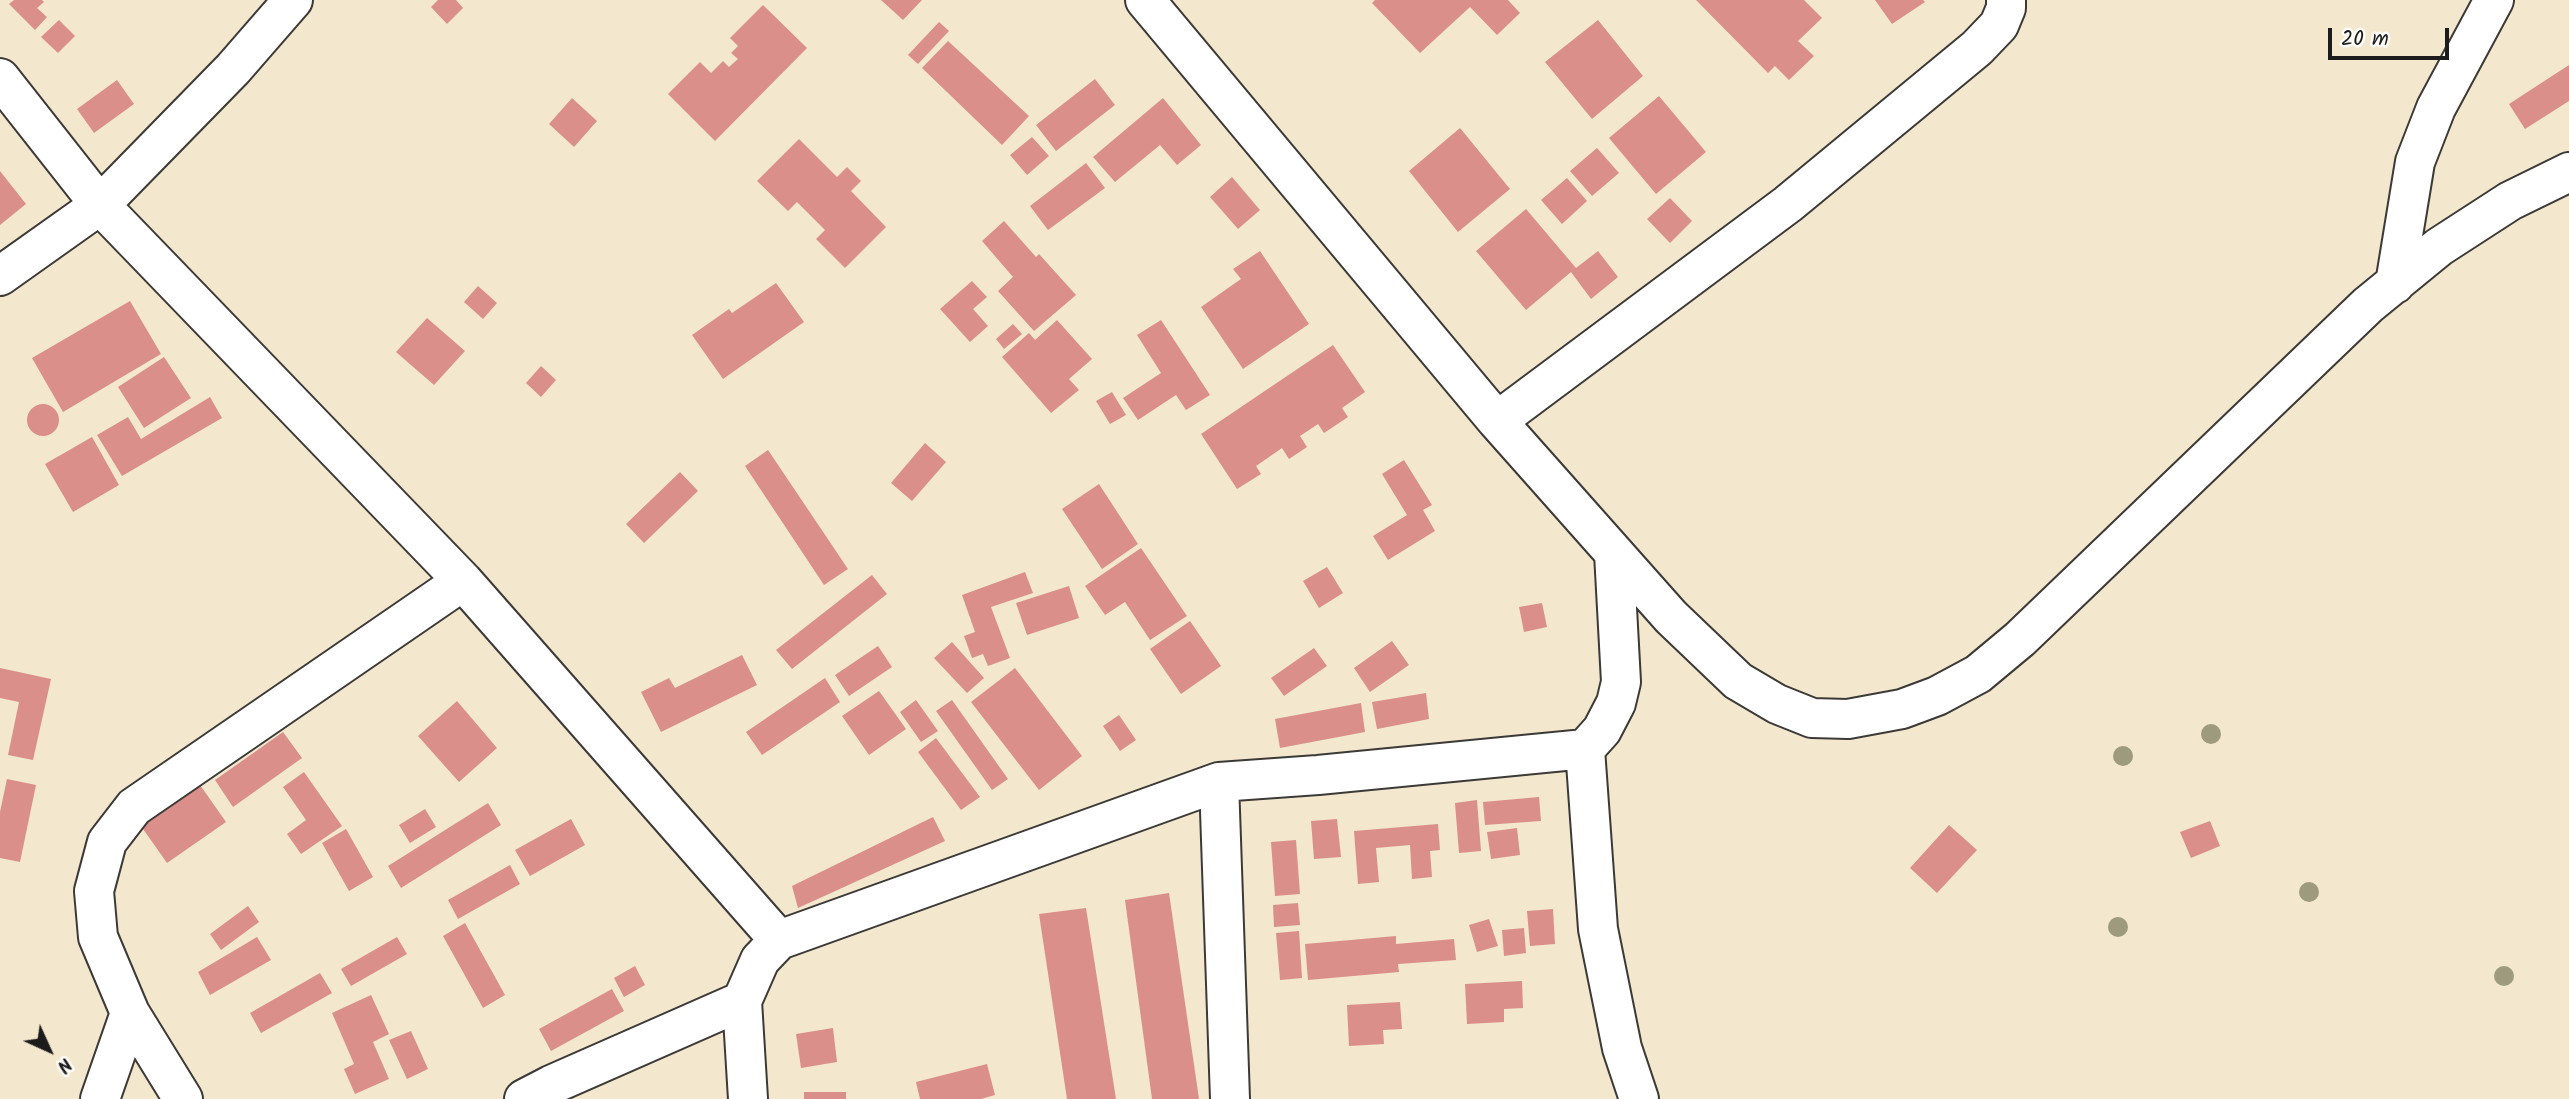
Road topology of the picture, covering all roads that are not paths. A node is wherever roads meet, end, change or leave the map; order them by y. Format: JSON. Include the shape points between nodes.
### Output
{"nodes":[{"id":1,"x":293,"y":0,"type":"edge"},
{"id":2,"x":1145,"y":0,"type":"edge"},
{"id":3,"x":2006,"y":0,"type":"edge"},
{"id":4,"x":2494,"y":0,"type":"edge"},
{"id":5,"x":0,"y":78,"type":"edge"},
{"id":6,"x":2569,"y":172,"type":"edge"},
{"id":7,"x":100,"y":205,"type":"junction"},
{"id":8,"x":0,"y":276,"type":"edge"},
{"id":9,"x":2395,"y":284,"type":"junction"},
{"id":10,"x":1497,"y":421,"type":"junction"},
{"id":11,"x":1614,"y":553,"type":"junction"},
{"id":12,"x":463,"y":581,"type":"junction"},
{"id":13,"x":1585,"y":749,"type":"junction"},
{"id":14,"x":1219,"y":782,"type":"junction"},
{"id":15,"x":779,"y":940,"type":"junction"},
{"id":16,"x":742,"y":1001,"type":"junction"},
{"id":17,"x":131,"y":1013,"type":"junction"},
{"id":18,"x":100,"y":1099,"type":"edge"},
{"id":19,"x":183,"y":1099,"type":"edge"},
{"id":20,"x":524,"y":1099,"type":"edge"},
{"id":21,"x":748,"y":1099,"type":"edge"},
{"id":22,"x":1230,"y":1099,"type":"edge"},
{"id":23,"x":1639,"y":1099,"type":"edge"}],
"edges":[{"from":1,"to":7,"type":"street","via":[[233,69]]},
{"from":2,"to":10,"type":"street"},
{"from":3,"to":10,"type":"street","via":[[1999,25],[1976,48],[1788,204]]},
{"from":4,"to":9,"type":"street","via":[[2437,108],[2415,162]]},
{"from":5,"to":7,"type":"street"},
{"from":6,"to":9,"type":"street","via":[[2510,201],[2439,247]]},
{"from":7,"to":8,"type":"street"},
{"from":7,"to":12,"type":"street"},
{"from":9,"to":11,"type":"street","via":[[2020,639],[1978,674],[1902,709],[1824,719],[1777,704],[1738,681],[1671,617]]},
{"from":10,"to":11,"type":"street"},
{"from":11,"to":13,"type":"street","via":[[1621,682],[1602,730]]},
{"from":12,"to":15,"type":"street"},
{"from":12,"to":17,"type":"street","via":[[134,807],[107,842],[94,891],[98,937]]},
{"from":13,"to":14,"type":"street"},
{"from":13,"to":23,"type":"street","via":[[1598,929],[1622,1048]]},
{"from":14,"to":15,"type":"street"},
{"from":14,"to":22,"type":"street"},
{"from":15,"to":16,"type":"street","via":[[760,960]]},
{"from":16,"to":20,"type":"street"},
{"from":16,"to":21,"type":"street"},
{"from":17,"to":18,"type":"street"},
{"from":17,"to":19,"type":"street"}]}
